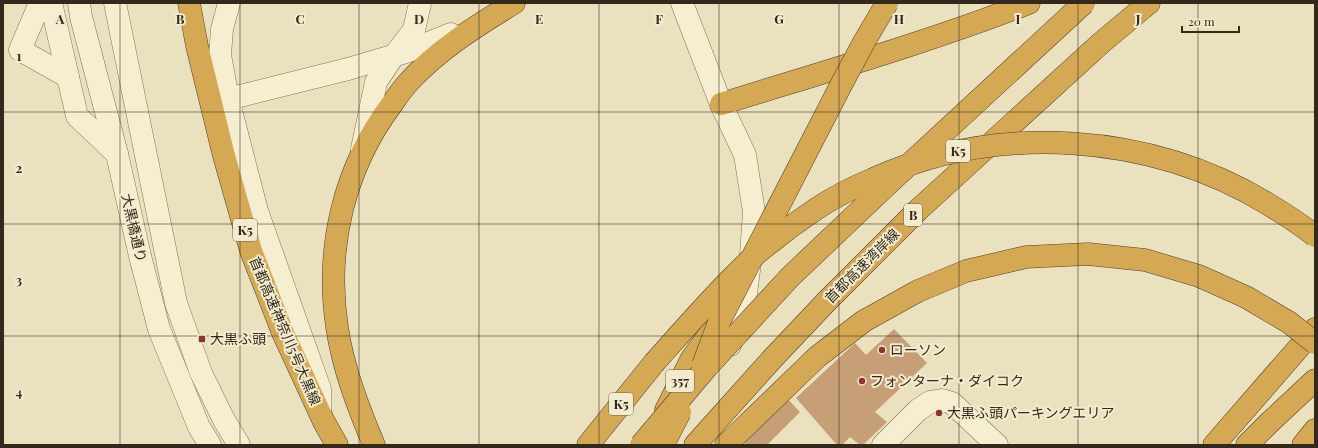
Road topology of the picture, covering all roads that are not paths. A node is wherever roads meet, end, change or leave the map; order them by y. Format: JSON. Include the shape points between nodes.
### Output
{"nodes":[{"id":1,"x":40,"y":3,"type":"edge"},
{"id":2,"x":51,"y":3,"type":"edge"},
{"id":3,"x":180,"y":3,"type":"edge"},
{"id":4,"x":188,"y":3,"type":"edge"},
{"id":5,"x":229,"y":3,"type":"edge"},
{"id":6,"x":420,"y":3,"type":"edge"},
{"id":7,"x":498,"y":3,"type":"edge"},
{"id":8,"x":514,"y":3,"type":"edge"},
{"id":9,"x":682,"y":3,"type":"edge"},
{"id":10,"x":887,"y":3,"type":"edge"},
{"id":11,"x":1029,"y":3,"type":"edge"},
{"id":12,"x":1084,"y":3,"type":"edge"},
{"id":13,"x":1149,"y":3,"type":"edge"},
{"id":14,"x":80,"y":10,"type":"edge"},
{"id":15,"x":117,"y":12,"type":"edge"},
{"id":16,"x":450,"y":34,"type":"junction"},
{"id":17,"x":12,"y":53,"type":"edge"},
{"id":18,"x":68,"y":77,"type":"junction"},
{"id":19,"x":228,"y":99,"type":"junction"},
{"id":20,"x":721,"y":104,"type":"junction"},
{"id":21,"x":117,"y":154,"type":"junction"},
{"id":22,"x":360,"y":156,"type":"junction"},
{"id":23,"x":1315,"y":236,"type":"edge"},
{"id":24,"x":719,"y":322,"type":"junction"},
{"id":25,"x":1315,"y":329,"type":"edge"},
{"id":26,"x":1315,"y":343,"type":"edge"},
{"id":27,"x":1315,"y":380,"type":"edge"},
{"id":28,"x":1315,"y":430,"type":"edge"},
{"id":29,"x":328,"y":441,"type":"edge"},
{"id":30,"x":892,"y":442,"type":"edge"},
{"id":31,"x":210,"y":445,"type":"edge"},
{"id":32,"x":239,"y":445,"type":"edge"},
{"id":33,"x":366,"y":445,"type":"edge"},
{"id":34,"x":374,"y":445,"type":"edge"},
{"id":35,"x":588,"y":445,"type":"edge"},
{"id":36,"x":640,"y":445,"type":"edge"},
{"id":37,"x":648,"y":445,"type":"edge"},
{"id":38,"x":657,"y":445,"type":"edge"},
{"id":39,"x":663,"y":445,"type":"edge"},
{"id":40,"x":696,"y":445,"type":"edge"},
{"id":41,"x":726,"y":445,"type":"edge"},
{"id":42,"x":997,"y":445,"type":"edge"},
{"id":43,"x":1214,"y":445,"type":"edge"},
{"id":44,"x":1247,"y":445,"type":"edge"},
{"id":45,"x":1303,"y":445,"type":"edge"}],
"edges":[{"from":1,"to":17,"type":"street"},
{"from":2,"to":18,"type":"street"},
{"from":3,"to":29,"type":"highway","name":"首都高速神奈川5号大黒線","number":"K5","via":[[188,49],[215,159],[244,258],[278,345]]},
{"from":4,"to":29,"type":"highway","name":"首都高速神奈川5号大黒線","number":"K5","via":[[196,46],[251,251],[283,334],[324,422]]},
{"from":5,"to":19,"type":"street","via":[[222,29],[220,55]]},
{"from":6,"to":22,"type":"street","via":[[414,30],[376,82]]},
{"from":7,"to":16,"type":"highway"},
{"from":8,"to":22,"type":"highway","via":[[462,36],[432,59],[411,80],[382,117]]},
{"from":9,"to":20,"type":"street"},
{"from":10,"to":24,"type":"highway","bridge":true,"via":[[847,74]]},
{"from":11,"to":20,"type":"highway","via":[[904,47]]},
{"from":12,"to":36,"type":"highway","bridge":true,"via":[[790,277]]},
{"from":13,"to":40,"type":"highway","name":"首都高速湾岸線","number":"B","bridge":true,"via":[[918,210],[773,358]]},
{"from":14,"to":21,"type":"street","name":"大黒橋通り"},
{"from":15,"to":32,"type":"street","name":"大黒橋通り","via":[[176,303],[201,373]]},
{"from":16,"to":19,"type":"street","via":[[406,52]]},
{"from":16,"to":33,"type":"highway","via":[[401,78],[379,108],[358,144],[342,182],[332,218],[326,255],[330,329],[338,368]]},
{"from":17,"to":18,"type":"street"},
{"from":18,"to":21,"type":"street","via":[[77,116]]},
{"from":19,"to":29,"type":"street","via":[[257,211],[320,389]]},
{"from":20,"to":38,"type":"street","via":[[746,155],[754,212],[746,293],[728,349]]},
{"from":21,"to":31,"type":"street","name":"大黒橋通り","via":[[140,256],[160,329],[199,427]]},
{"from":22,"to":34,"type":"highway","via":[[339,219],[334,254],[333,290],[345,364],[357,405]]},
{"from":23,"to":35,"type":"highway","number":"K5","bridge":true,"via":[[1282,212],[1214,176],[1136,152],[1054,142],[972,148],[930,157],[856,186],[818,208],[755,256],[690,321]]},
{"from":24,"to":37,"type":"highway","number":"357","bridge":true,"via":[[692,358]]},
{"from":24,"to":39,"type":"highway","number":"357","bridge":true,"via":[[704,362]]},
{"from":25,"to":43,"type":"highway"},
{"from":26,"to":41,"type":"highway","bridge":true,"via":[[1290,323],[1246,297],[1199,276],[1145,260],[1088,254],[1026,257],[966,271],[918,291],[864,321],[817,357]]},
{"from":27,"to":44,"type":"highway"},
{"from":28,"to":45,"type":"highway"},
{"from":30,"to":42,"type":"street","via":[[918,410],[930,402],[942,400],[952,403]]}]}
